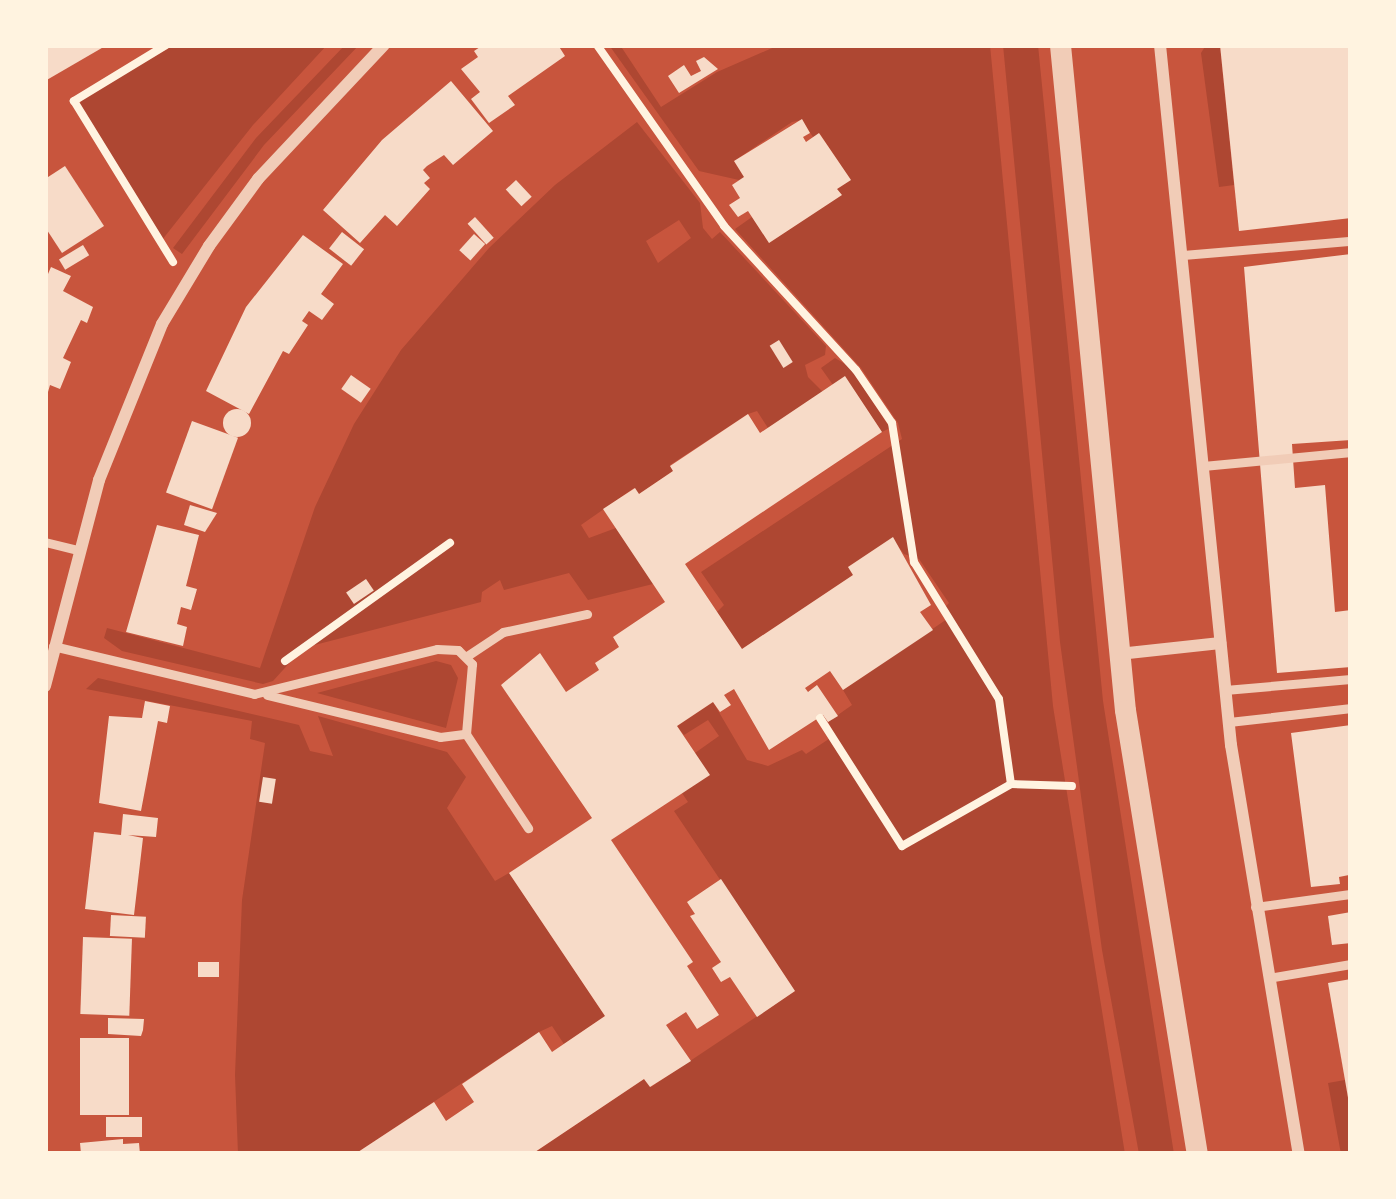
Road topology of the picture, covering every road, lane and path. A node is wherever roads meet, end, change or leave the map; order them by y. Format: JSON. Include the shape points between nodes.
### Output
{"nodes":[{"id":1,"x":166,"y":45,"type":"edge"},
{"id":2,"x":384,"y":45,"type":"edge"},
{"id":3,"x":597,"y":45,"type":"edge"},
{"id":4,"x":1060,"y":45,"type":"edge"},
{"id":5,"x":1160,"y":45,"type":"edge"},
{"id":6,"x":1351,"y":241,"type":"edge"},
{"id":7,"x":1183,"y":255,"type":"junction"},
{"id":8,"x":187,"y":280,"type":"junction"},
{"id":9,"x":1350,"y":452,"type":"edge"},
{"id":10,"x":1351,"y":465,"type":"edge"},
{"id":11,"x":1203,"y":466,"type":"junction"},
{"id":12,"x":45,"y":542,"type":"edge"},
{"id":13,"x":450,"y":543,"type":"dead end"},
{"id":14,"x":77,"y":550,"type":"junction"},
{"id":15,"x":587,"y":614,"type":"dead end"},
{"id":16,"x":1220,"y":643,"type":"junction"},
{"id":17,"x":53,"y":646,"type":"junction"},
{"id":18,"x":1119,"y":654,"type":"junction"},
{"id":19,"x":467,"y":656,"type":"junction"},
{"id":20,"x":1351,"y":679,"type":"edge"},
{"id":21,"x":45,"y":686,"type":"edge"},
{"id":22,"x":1225,"y":690,"type":"junction"},
{"id":23,"x":262,"y":694,"type":"junction"},
{"id":24,"x":1351,"y":708,"type":"edge"},
{"id":25,"x":820,"y":718,"type":"dead end"},
{"id":26,"x":1228,"y":722,"type":"junction"},
{"id":27,"x":466,"y":734,"type":"junction"},
{"id":28,"x":1011,"y":784,"type":"junction"},
{"id":29,"x":1072,"y":786,"type":"dead end"},
{"id":30,"x":528,"y":828,"type":"dead end"},
{"id":31,"x":1350,"y":894,"type":"edge"},
{"id":32,"x":1255,"y":907,"type":"junction"},
{"id":33,"x":1351,"y":964,"type":"edge"},
{"id":34,"x":1267,"y":978,"type":"junction"},
{"id":35,"x":1197,"y":1154,"type":"edge"},
{"id":36,"x":1299,"y":1154,"type":"edge"}],
"edges":[{"from":1,"to":8,"type":"path","via":[[74,101]]},
{"from":2,"to":8,"type":"street","via":[[258,179]]},
{"from":3,"to":28,"type":"path","via":[[724,226],[856,370],[892,423],[914,562],[998,699]]},
{"from":4,"to":18,"type":"street"},
{"from":5,"to":7,"type":"street"},
{"from":6,"to":7,"type":"lane"},
{"from":7,"to":11,"type":"street"},
{"from":8,"to":14,"type":"street","via":[[120,420]]},
{"from":9,"to":10,"type":"lane"},
{"from":9,"to":11,"type":"lane"},
{"from":11,"to":16,"type":"street"},
{"from":12,"to":14,"type":"lane"},
{"from":13,"to":23,"type":"path","via":[[271,671]]},
{"from":14,"to":17,"type":"street"},
{"from":15,"to":19,"type":"lane","via":[[502,632]]},
{"from":16,"to":18,"type":"street"},
{"from":16,"to":22,"type":"street"},
{"from":17,"to":21,"type":"street"},
{"from":17,"to":23,"type":"lane"},
{"from":18,"to":35,"type":"street"},
{"from":19,"to":23,"type":"lane","via":[[437,649]]},
{"from":19,"to":27,"type":"lane"},
{"from":20,"to":22,"type":"lane"},
{"from":22,"to":26,"type":"street"},
{"from":23,"to":27,"type":"lane","via":[[440,737]]},
{"from":24,"to":26,"type":"lane"},
{"from":25,"to":28,"type":"path","via":[[902,846]]},
{"from":26,"to":32,"type":"street"},
{"from":27,"to":30,"type":"lane"},
{"from":28,"to":29,"type":"path"},
{"from":31,"to":32,"type":"lane"},
{"from":32,"to":34,"type":"street"},
{"from":33,"to":34,"type":"lane"},
{"from":34,"to":36,"type":"street"}]}
